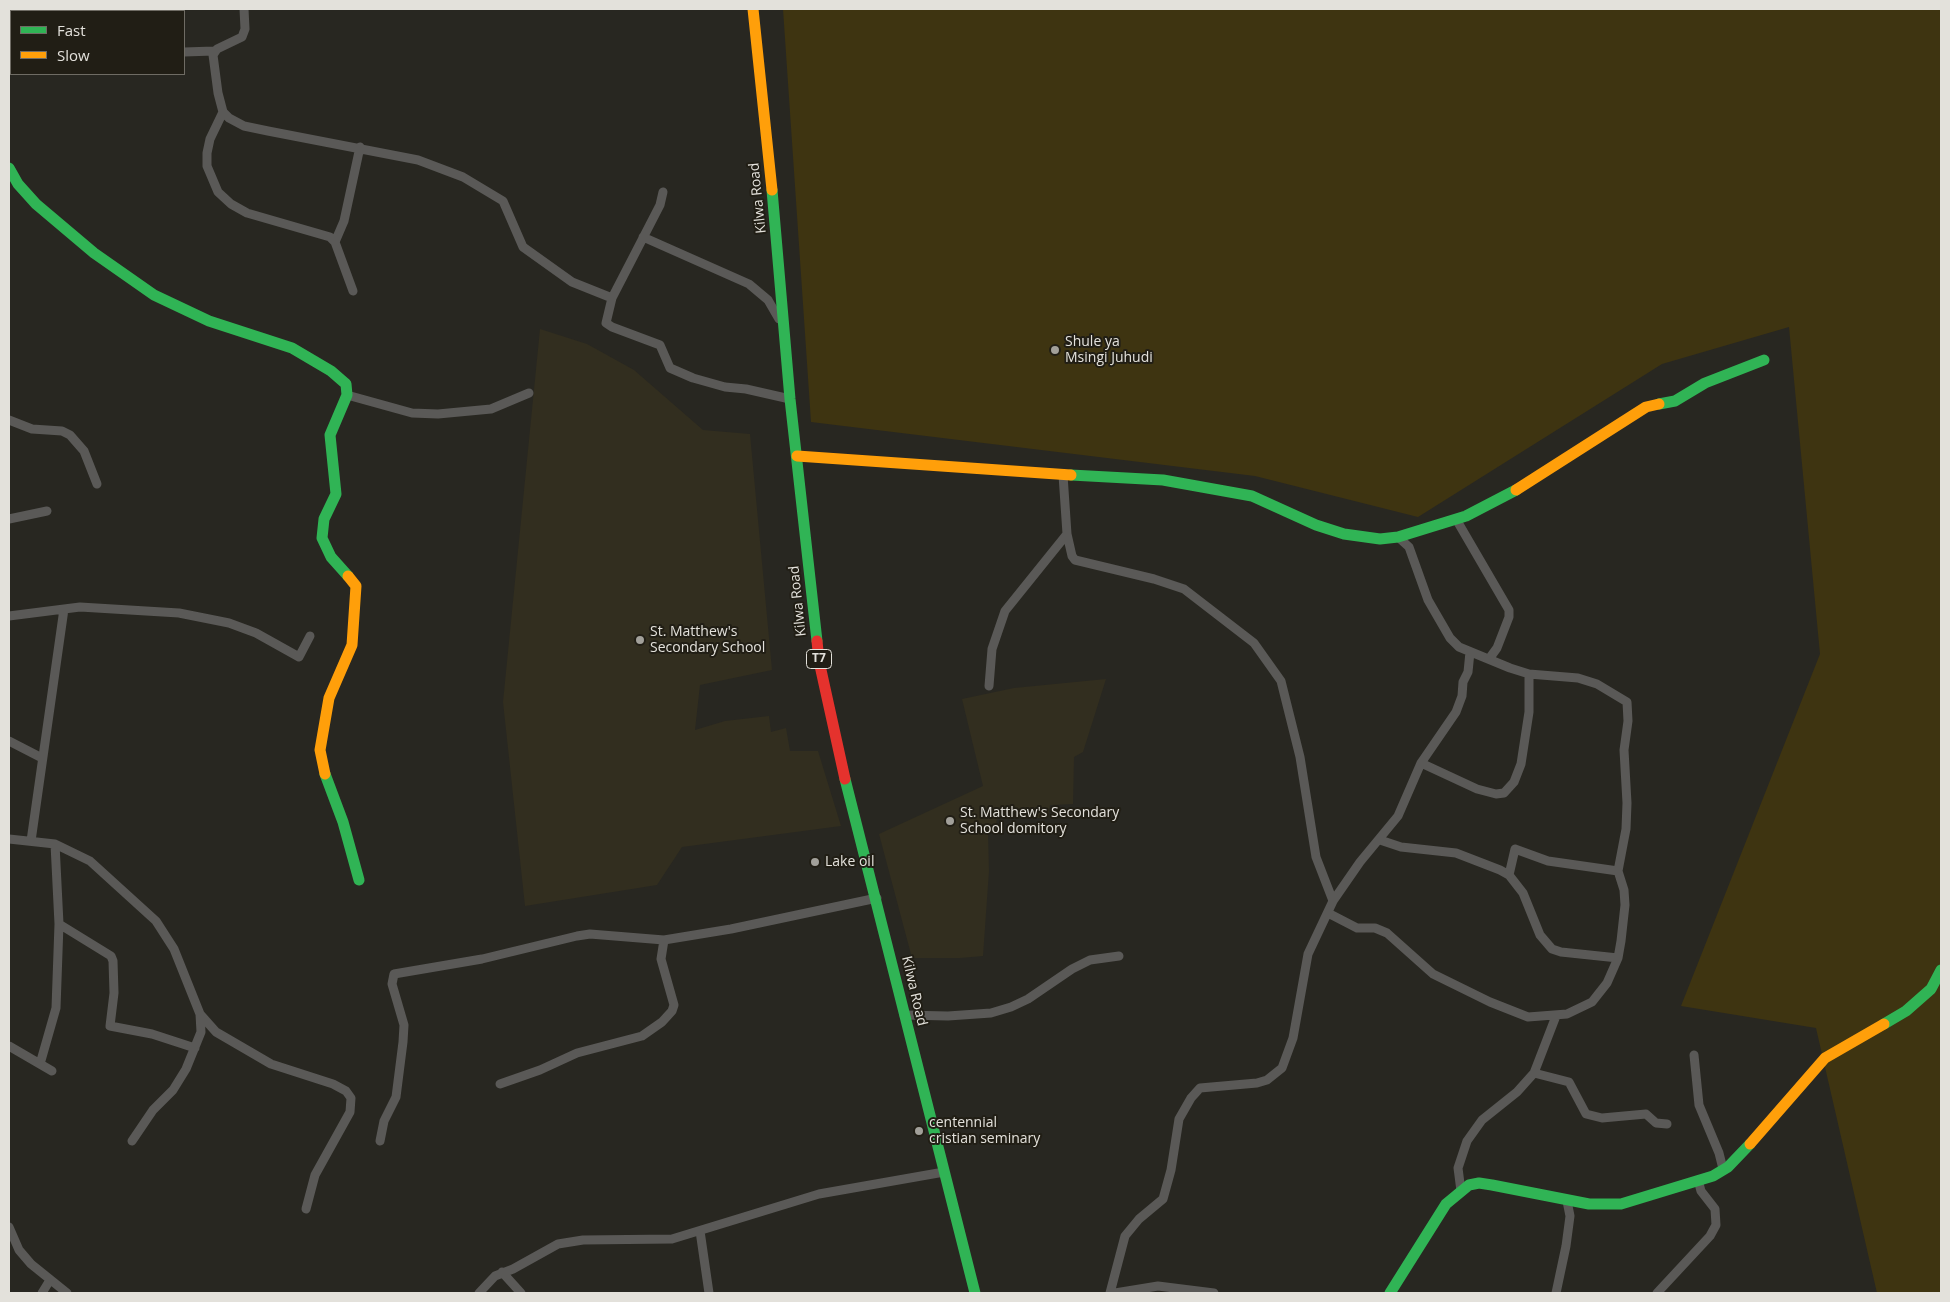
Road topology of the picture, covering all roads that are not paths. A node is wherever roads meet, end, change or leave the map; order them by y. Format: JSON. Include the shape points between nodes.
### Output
{"nodes":[{"id":1,"x":244,"y":9,"type":"edge"},
{"id":2,"x":753,"y":9,"type":"edge"},
{"id":3,"x":214,"y":51,"type":"junction"},
{"id":4,"x":185,"y":52,"type":"edge"},
{"id":5,"x":223,"y":112,"type":"junction"},
{"id":6,"x":360,"y":148,"type":"junction"},
{"id":7,"x":9,"y":168,"type":"edge"},
{"id":8,"x":663,"y":192,"type":"dead end"},
{"id":9,"x":644,"y":238,"type":"junction"},
{"id":10,"x":335,"y":242,"type":"junction"},
{"id":11,"x":353,"y":291,"type":"dead end"},
{"id":12,"x":612,"y":298,"type":"junction"},
{"id":13,"x":785,"y":330,"type":"junction"},
{"id":14,"x":1764,"y":360,"type":"dead end"},
{"id":15,"x":528,"y":393,"type":"dead end"},
{"id":16,"x":347,"y":395,"type":"junction"},
{"id":17,"x":790,"y":399,"type":"junction"},
{"id":18,"x":9,"y":420,"type":"edge"},
{"id":19,"x":797,"y":456,"type":"junction"},
{"id":20,"x":1063,"y":475,"type":"junction"},
{"id":21,"x":97,"y":484,"type":"dead end"},
{"id":22,"x":46,"y":511,"type":"dead end"},
{"id":23,"x":9,"y":519,"type":"edge"},
{"id":24,"x":1456,"y":519,"type":"junction"},
{"id":25,"x":1067,"y":534,"type":"junction"},
{"id":26,"x":1398,"y":537,"type":"junction"},
{"id":27,"x":64,"y":609,"type":"junction"},
{"id":28,"x":9,"y":616,"type":"edge"},
{"id":29,"x":310,"y":636,"type":"dead end"},
{"id":30,"x":1470,"y":652,"type":"junction"},
{"id":31,"x":1489,"y":659,"type":"junction"},
{"id":32,"x":1529,"y":674,"type":"junction"},
{"id":33,"x":989,"y":686,"type":"dead end"},
{"id":34,"x":9,"y":741,"type":"edge"},
{"id":35,"x":42,"y":758,"type":"junction"},
{"id":36,"x":1421,"y":763,"type":"junction"},
{"id":37,"x":9,"y":839,"type":"edge"},
{"id":38,"x":1380,"y":840,"type":"junction"},
{"id":39,"x":31,"y":842,"type":"junction"},
{"id":40,"x":55,"y":844,"type":"junction"},
{"id":41,"x":1618,"y":871,"type":"junction"},
{"id":42,"x":1509,"y":875,"type":"junction"},
{"id":43,"x":359,"y":880,"type":"dead end"},
{"id":44,"x":877,"y":898,"type":"junction"},
{"id":45,"x":1333,"y":901,"type":"junction"},
{"id":46,"x":1328,"y":913,"type":"junction"},
{"id":47,"x":59,"y":924,"type":"junction"},
{"id":48,"x":664,"y":940,"type":"junction"},
{"id":49,"x":1119,"y":956,"type":"dead end"},
{"id":50,"x":1618,"y":958,"type":"junction"},
{"id":51,"x":1941,"y":970,"type":"edge"},
{"id":52,"x":200,"y":1014,"type":"junction"},
{"id":53,"x":904,"y":1015,"type":"junction"},
{"id":54,"x":1556,"y":1016,"type":"junction"},
{"id":55,"x":9,"y":1046,"type":"edge"},
{"id":56,"x":195,"y":1048,"type":"junction"},
{"id":57,"x":1694,"y":1055,"type":"dead end"},
{"id":58,"x":40,"y":1064,"type":"junction"},
{"id":59,"x":52,"y":1071,"type":"dead end"},
{"id":60,"x":1534,"y":1073,"type":"junction"},
{"id":61,"x":500,"y":1084,"type":"dead end"},
{"id":62,"x":1668,"y":1124,"type":"dead end"},
{"id":63,"x":132,"y":1141,"type":"dead end"},
{"id":64,"x":380,"y":1141,"type":"dead end"},
{"id":65,"x":1723,"y":1169,"type":"junction"},
{"id":66,"x":944,"y":1172,"type":"junction"},
{"id":67,"x":1698,"y":1180,"type":"junction"},
{"id":68,"x":1461,"y":1191,"type":"junction"},
{"id":69,"x":1567,"y":1201,"type":"junction"},
{"id":70,"x":306,"y":1209,"type":"dead end"},
{"id":71,"x":9,"y":1227,"type":"edge"},
{"id":72,"x":700,"y":1231,"type":"junction"},
{"id":73,"x":502,"y":1272,"type":"junction"},
{"id":74,"x":50,"y":1280,"type":"junction"},
{"id":75,"x":42,"y":1293,"type":"edge"},
{"id":76,"x":67,"y":1293,"type":"edge"},
{"id":77,"x":479,"y":1293,"type":"edge"},
{"id":78,"x":521,"y":1293,"type":"edge"},
{"id":79,"x":710,"y":1293,"type":"edge"},
{"id":80,"x":975,"y":1293,"type":"edge"},
{"id":81,"x":1110,"y":1293,"type":"edge"},
{"id":82,"x":1115,"y":1293,"type":"edge"},
{"id":83,"x":1214,"y":1293,"type":"edge"},
{"id":84,"x":1390,"y":1293,"type":"edge"},
{"id":85,"x":1556,"y":1293,"type":"edge"},
{"id":86,"x":1657,"y":1293,"type":"edge"}],
"edges":[{"from":1,"to":3,"type":"street","via":[[242,37]]},
{"from":2,"to":13,"type":"main road","name":"Kilwa Road","number":"T7"},
{"from":3,"to":4,"type":"street"},
{"from":3,"to":5,"type":"street","via":[[214,69]]},
{"from":5,"to":6,"type":"street","via":[[244,126]]},
{"from":5,"to":10,"type":"street","via":[[207,153],[207,166],[218,192],[247,213],[330,237]]},
{"from":6,"to":10,"type":"street","via":[[344,221]]},
{"from":6,"to":12,"type":"street","via":[[442,168],[482,187],[506,205],[515,234],[523,247],[572,282]]},
{"from":7,"to":16,"type":"main road","via":[[36,204],[134,282],[209,321],[292,348],[344,382]]},
{"from":8,"to":9,"type":"street"},
{"from":9,"to":12,"type":"street"},
{"from":9,"to":13,"type":"street","via":[[757,290],[768,300]]},
{"from":10,"to":11,"type":"street"},
{"from":12,"to":17,"type":"street","via":[[606,320],[608,325],[660,345],[672,370],[725,387]]},
{"from":13,"to":17,"type":"main road","name":"Kilwa Road","number":"T7"},
{"from":14,"to":24,"type":"main road","via":[[1705,383],[1684,398],[1646,407],[1528,484]]},
{"from":15,"to":16,"type":"street","via":[[491,409],[438,414],[412,413]]},
{"from":16,"to":43,"type":"main road","via":[[330,435],[336,494],[324,519],[322,538],[331,557],[356,586],[352,645],[329,698],[320,750]]},
{"from":17,"to":19,"type":"main road","name":"Kilwa Road","number":"T7"},
{"from":18,"to":21,"type":"street","via":[[32,429],[62,431],[70,435],[84,451]]},
{"from":19,"to":20,"type":"main road"},
{"from":19,"to":44,"type":"main road","name":"Kilwa Road","number":"T7","via":[[819,661],[848,792]]},
{"from":20,"to":25,"type":"street"},
{"from":20,"to":26,"type":"main road","via":[[1163,480],[1211,487],[1263,499],[1316,525],[1344,534],[1371,540]]},
{"from":22,"to":23,"type":"street"},
{"from":24,"to":26,"type":"main road"},
{"from":24,"to":31,"type":"street","via":[[1510,613],[1497,648]]},
{"from":25,"to":33,"type":"street","via":[[1005,611],[992,649]]},
{"from":25,"to":45,"type":"street","via":[[1075,560],[1154,579],[1184,590],[1254,643],[1270,664],[1283,686],[1300,757],[1316,857]]},
{"from":26,"to":30,"type":"street","via":[[1414,556],[1428,600],[1450,638]]},
{"from":27,"to":28,"type":"street"},
{"from":27,"to":29,"type":"street","via":[[137,609],[206,617],[256,633],[299,657]]},
{"from":27,"to":35,"type":"street"},
{"from":30,"to":31,"type":"street"},
{"from":30,"to":36,"type":"street","via":[[1468,672],[1456,712]]},
{"from":31,"to":32,"type":"street"},
{"from":32,"to":36,"type":"street","via":[[1529,712],[1521,764],[1514,782],[1504,793],[1477,790]]},
{"from":32,"to":41,"type":"street","via":[[1578,678],[1597,684],[1627,702],[1624,750],[1627,812]]},
{"from":34,"to":35,"type":"street"},
{"from":35,"to":39,"type":"street"},
{"from":36,"to":38,"type":"street","via":[[1398,816]]},
{"from":37,"to":39,"type":"street"},
{"from":38,"to":42,"type":"street","via":[[1401,847],[1456,853]]},
{"from":38,"to":45,"type":"street"},
{"from":39,"to":40,"type":"street"},
{"from":40,"to":47,"type":"street"},
{"from":40,"to":52,"type":"street","via":[[102,869],[156,921],[174,949]]},
{"from":41,"to":42,"type":"street","via":[[1548,861],[1515,849]]},
{"from":41,"to":50,"type":"street","via":[[1625,905]]},
{"from":42,"to":50,"type":"street","via":[[1523,893],[1540,935],[1552,949]]},
{"from":44,"to":48,"type":"street"},
{"from":44,"to":53,"type":"main road","name":"Kilwa Road","number":"T7"},
{"from":45,"to":46,"type":"street"},
{"from":46,"to":54,"type":"street","via":[[1357,928],[1375,928],[1386,933],[1433,974],[1490,1002],[1528,1017]]},
{"from":46,"to":81,"type":"street","via":[[1304,967],[1293,1038],[1282,1068],[1267,1080],[1200,1088],[1191,1098],[1179,1119],[1163,1199],[1125,1236]]},
{"from":47,"to":56,"type":"street","via":[[114,961],[110,1026],[152,1034]]},
{"from":47,"to":58,"type":"street","via":[[56,1008]]},
{"from":48,"to":61,"type":"street","via":[[661,959],[674,1005],[662,1022],[642,1036],[577,1053]]},
{"from":48,"to":64,"type":"street","via":[[590,934],[482,959],[393,974],[392,984],[404,1025],[403,1042],[396,1097],[384,1121]]},
{"from":49,"to":53,"type":"street","via":[[1090,960],[1028,999],[991,1013]]},
{"from":50,"to":54,"type":"street","via":[[1607,983],[1592,1002]]},
{"from":51,"to":65,"type":"main road","via":[[1931,989],[1906,1011],[1825,1058],[1737,1158]]},
{"from":52,"to":56,"type":"street","via":[[201,1032]]},
{"from":52,"to":70,"type":"street","via":[[216,1032],[272,1064],[333,1084],[351,1098],[350,1112],[315,1175]]},
{"from":53,"to":66,"type":"main road","name":"Kilwa Road","number":"T7"},
{"from":54,"to":60,"type":"street"},
{"from":55,"to":58,"type":"street"},
{"from":56,"to":63,"type":"street","via":[[173,1090],[153,1110]]},
{"from":57,"to":65,"type":"street","via":[[1699,1105]]},
{"from":58,"to":59,"type":"street"},
{"from":60,"to":62,"type":"street","via":[[1569,1082],[1586,1114],[1602,1118],[1646,1114],[1656,1123]]},
{"from":60,"to":68,"type":"street","via":[[1525,1085],[1494,1109],[1467,1141],[1458,1168]]},
{"from":65,"to":67,"type":"main road"},
{"from":66,"to":72,"type":"street","via":[[820,1194]]},
{"from":66,"to":80,"type":"main road","name":"Kilwa Road","number":"T7"},
{"from":67,"to":69,"type":"main road","via":[[1621,1204]]},
{"from":67,"to":86,"type":"street","via":[[1701,1191],[1715,1209],[1716,1225],[1710,1236]]},
{"from":68,"to":69,"type":"main road","via":[[1479,1183]]},
{"from":68,"to":84,"type":"main road","via":[[1433,1222]]},
{"from":69,"to":85,"type":"street","via":[[1570,1216]]},
{"from":71,"to":74,"type":"street","via":[[25,1258]]},
{"from":72,"to":73,"type":"street","via":[[672,1239],[583,1240],[558,1244]]},
{"from":72,"to":79,"type":"street"},
{"from":73,"to":77,"type":"street"},
{"from":73,"to":78,"type":"street"},
{"from":74,"to":75,"type":"street"},
{"from":74,"to":76,"type":"street"},
{"from":82,"to":83,"type":"street","via":[[1141,1287],[1168,1286]]}]}
